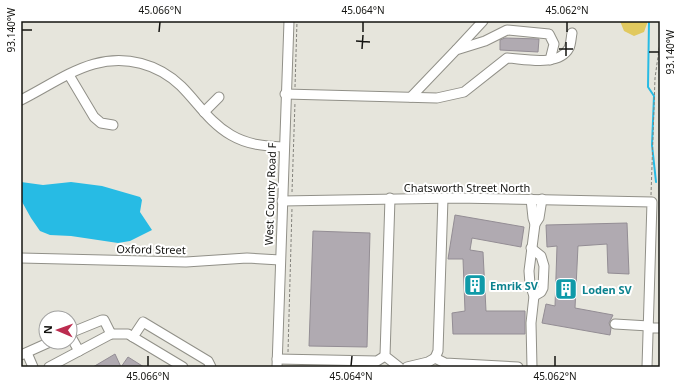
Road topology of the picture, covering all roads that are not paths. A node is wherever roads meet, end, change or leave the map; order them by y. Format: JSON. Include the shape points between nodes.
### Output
{"nodes":[{"id":1,"x":289,"y":21,"type":"edge"},
{"id":2,"x":483,"y":21,"type":"edge"},
{"id":3,"x":572,"y":33,"type":"dead end"},
{"id":4,"x":456,"y":50,"type":"junction"},
{"id":5,"x":550,"y":60,"type":"junction"},
{"id":6,"x":69,"y":75,"type":"junction"},
{"id":7,"x":290,"y":94,"type":"junction"},
{"id":8,"x":411,"y":97,"type":"junction"},
{"id":9,"x":219,"y":98,"type":"dead end"},
{"id":10,"x":21,"y":100,"type":"edge"},
{"id":11,"x":204,"y":112,"type":"junction"},
{"id":12,"x":114,"y":125,"type":"dead end"},
{"id":13,"x":283,"y":147,"type":"junction"},
{"id":14,"x":390,"y":198,"type":"junction"},
{"id":15,"x":443,"y":198,"type":"junction"},
{"id":16,"x":531,"y":199,"type":"junction"},
{"id":17,"x":542,"y":199,"type":"junction"},
{"id":18,"x":282,"y":201,"type":"junction"},
{"id":19,"x":535,"y":224,"type":"junction"},
{"id":20,"x":531,"y":248,"type":"junction"},
{"id":21,"x":655,"y":256,"type":"edge"},
{"id":22,"x":21,"y":258,"type":"edge"},
{"id":23,"x":280,"y":260,"type":"junction"},
{"id":24,"x":534,"y":296,"type":"junction"},
{"id":25,"x":615,"y":324,"type":"dead end"},
{"id":26,"x":649,"y":327,"type":"junction"},
{"id":27,"x":660,"y":328,"type":"edge"},
{"id":28,"x":78,"y":330,"type":"edge"},
{"id":29,"x":111,"y":334,"type":"junction"},
{"id":30,"x":133,"y":337,"type":"junction"},
{"id":31,"x":174,"y":341,"type":"junction"},
{"id":32,"x":38,"y":348,"type":"edge"},
{"id":33,"x":79,"y":351,"type":"joint"},
{"id":34,"x":24,"y":354,"type":"edge"},
{"id":35,"x":164,"y":355,"type":"junction"},
{"id":36,"x":385,"y":356,"type":"junction"},
{"id":37,"x":435,"y":358,"type":"junction"},
{"id":38,"x":277,"y":363,"type":"edge"},
{"id":39,"x":33,"y":367,"type":"edge"},
{"id":40,"x":49,"y":367,"type":"edge"},
{"id":41,"x":183,"y":367,"type":"edge"},
{"id":42,"x":211,"y":367,"type":"edge"},
{"id":43,"x":399,"y":367,"type":"edge"},
{"id":44,"x":407,"y":367,"type":"edge"},
{"id":45,"x":518,"y":367,"type":"edge"},
{"id":46,"x":532,"y":367,"type":"edge"},
{"id":47,"x":647,"y":367,"type":"edge"}],
"edges":[{"from":1,"to":7,"type":"street","name":"West County Road F"},
{"from":2,"to":4,"type":"street"},
{"from":3,"to":5,"type":"street","via":[[570,47],[564,55]]},
{"from":4,"to":5,"type":"street","via":[[485,42],[507,30],[549,34],[554,44]]},
{"from":4,"to":8,"type":"street"},
{"from":5,"to":8,"type":"street","via":[[507,58],[464,92],[437,98]]},
{"from":6,"to":10,"type":"street"},
{"from":6,"to":11,"type":"street","via":[[105,62],[141,63],[164,72]]},
{"from":6,"to":12,"type":"street","via":[[94,117],[101,123]]},
{"from":7,"to":8,"type":"street"},
{"from":7,"to":13,"type":"street","name":"West County Road F"},
{"from":9,"to":11,"type":"street"},
{"from":11,"to":13,"type":"street","via":[[221,129],[241,140],[261,146]]},
{"from":13,"to":18,"type":"street","name":"West County Road F"},
{"from":14,"to":15,"type":"street","name":"Chatsworth Street North"},
{"from":14,"to":18,"type":"street","name":"Chatsworth Street North"},
{"from":14,"to":36,"type":"street"},
{"from":15,"to":16,"type":"street","name":"Chatsworth Street North"},
{"from":15,"to":37,"type":"street","via":[[438,351]]},
{"from":16,"to":17,"type":"street","name":"Chatsworth Street North"},
{"from":16,"to":19,"type":"street"},
{"from":17,"to":19,"type":"street","via":[[540,218]]},
{"from":17,"to":21,"type":"street","name":"Chatsworth Street North","via":[[651,202]]},
{"from":18,"to":23,"type":"street","name":"West County Road F"},
{"from":19,"to":20,"type":"street"},
{"from":20,"to":24,"type":"street","via":[[529,271]]},
{"from":20,"to":24,"type":"street","via":[[541,256],[544,266],[543,288]]},
{"from":21,"to":26,"type":"street"},
{"from":22,"to":23,"type":"street","name":"Oxford Street","via":[[186,262],[246,258]]},
{"from":23,"to":38,"type":"street","name":"West County Road F"},
{"from":24,"to":46,"type":"street","via":[[531,323]]},
{"from":25,"to":26,"type":"street"},
{"from":26,"to":27,"type":"street"},
{"from":26,"to":47,"type":"street"},
{"from":28,"to":29,"type":"street","via":[[104,320]]},
{"from":29,"to":30,"type":"street","via":[[128,334]]},
{"from":29,"to":33,"type":"street"},
{"from":30,"to":31,"type":"street","via":[[143,322]]},
{"from":30,"to":35,"type":"street"},
{"from":31,"to":35,"type":"street"},
{"from":31,"to":42,"type":"street","via":[[208,361]]},
{"from":32,"to":34,"type":"street"},
{"from":33,"to":40,"type":"street"},
{"from":34,"to":39,"type":"street"},
{"from":35,"to":41,"type":"street"},
{"from":36,"to":38,"type":"street","via":[[378,361],[288,360]]},
{"from":36,"to":43,"type":"street"},
{"from":37,"to":44,"type":"street"},
{"from":37,"to":45,"type":"street","via":[[445,363]]}]}
